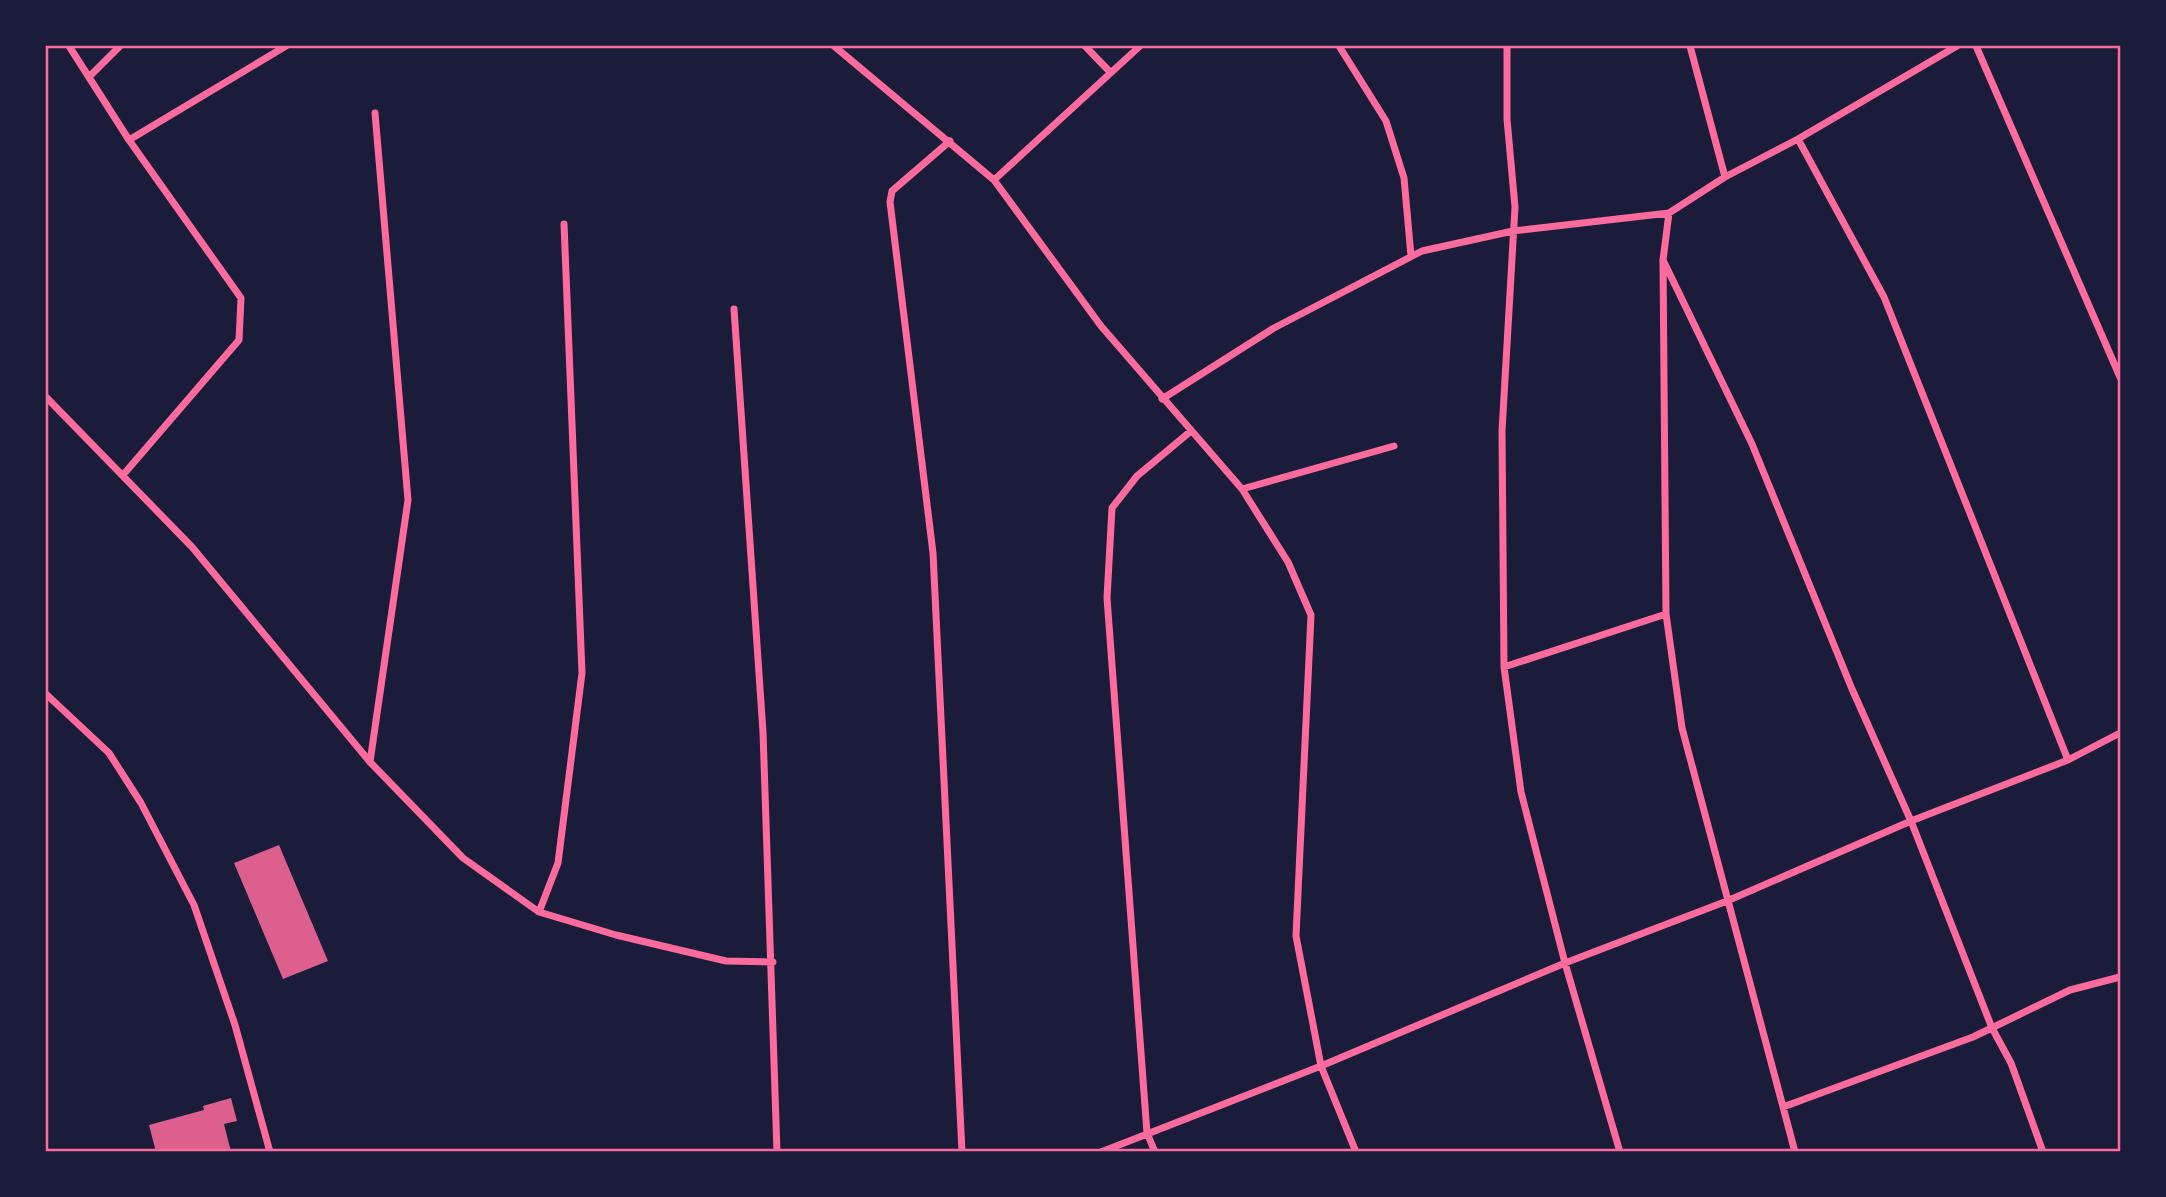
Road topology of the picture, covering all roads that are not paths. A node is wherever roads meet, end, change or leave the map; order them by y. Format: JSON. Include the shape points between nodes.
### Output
{"nodes":[{"id":1,"x":69,"y":46,"type":"edge"},
{"id":2,"x":120,"y":46,"type":"edge"},
{"id":3,"x":286,"y":46,"type":"edge"},
{"id":4,"x":834,"y":46,"type":"edge"},
{"id":5,"x":1085,"y":46,"type":"edge"},
{"id":6,"x":1140,"y":46,"type":"edge"},
{"id":7,"x":1339,"y":46,"type":"edge"},
{"id":8,"x":1507,"y":46,"type":"edge"},
{"id":9,"x":1690,"y":46,"type":"edge"},
{"id":10,"x":1957,"y":46,"type":"edge"},
{"id":11,"x":1976,"y":46,"type":"edge"},
{"id":12,"x":1110,"y":72,"type":"junction"},
{"id":13,"x":89,"y":77,"type":"junction"},
{"id":14,"x":375,"y":113,"type":"dead end"},
{"id":15,"x":1798,"y":139,"type":"junction"},
{"id":16,"x":130,"y":140,"type":"junction"},
{"id":17,"x":950,"y":141,"type":"junction"},
{"id":18,"x":1725,"y":177,"type":"junction"},
{"id":19,"x":994,"y":180,"type":"junction"},
{"id":20,"x":1669,"y":213,"type":"junction"},
{"id":21,"x":564,"y":224,"type":"dead end"},
{"id":22,"x":1513,"y":232,"type":"junction"},
{"id":23,"x":1411,"y":256,"type":"junction"},
{"id":24,"x":1664,"y":260,"type":"junction"},
{"id":25,"x":734,"y":309,"type":"dead end"},
{"id":26,"x":2120,"y":377,"type":"edge"},
{"id":27,"x":46,"y":397,"type":"edge"},
{"id":28,"x":1162,"y":399,"type":"junction"},
{"id":29,"x":1191,"y":431,"type":"junction"},
{"id":30,"x":1394,"y":446,"type":"dead end"},
{"id":31,"x":122,"y":475,"type":"junction"},
{"id":32,"x":1242,"y":488,"type":"junction"},
{"id":33,"x":1666,"y":614,"type":"junction"},
{"id":34,"x":1504,"y":667,"type":"junction"},
{"id":35,"x":46,"y":694,"type":"edge"},
{"id":36,"x":2120,"y":733,"type":"edge"},
{"id":37,"x":2068,"y":761,"type":"junction"},
{"id":38,"x":370,"y":762,"type":"junction"},
{"id":39,"x":1911,"y":821,"type":"junction"},
{"id":40,"x":1727,"y":901,"type":"junction"},
{"id":41,"x":540,"y":912,"type":"junction"},
{"id":42,"x":773,"y":962,"type":"junction"},
{"id":43,"x":1565,"y":963,"type":"junction"},
{"id":44,"x":2120,"y":976,"type":"edge"},
{"id":45,"x":1992,"y":1028,"type":"junction"},
{"id":46,"x":1321,"y":1066,"type":"junction"},
{"id":47,"x":1783,"y":1107,"type":"junction"},
{"id":48,"x":1147,"y":1133,"type":"junction"},
{"id":49,"x":270,"y":1152,"type":"edge"},
{"id":50,"x":777,"y":1152,"type":"edge"},
{"id":51,"x":962,"y":1152,"type":"edge"},
{"id":52,"x":1101,"y":1152,"type":"edge"},
{"id":53,"x":1155,"y":1152,"type":"edge"},
{"id":54,"x":1356,"y":1152,"type":"edge"},
{"id":55,"x":1620,"y":1152,"type":"edge"},
{"id":56,"x":1795,"y":1152,"type":"edge"},
{"id":57,"x":2043,"y":1152,"type":"edge"}],
"edges":[{"from":1,"to":13,"type":"street"},
{"from":2,"to":13,"type":"street"},
{"from":3,"to":16,"type":"street"},
{"from":4,"to":17,"type":"street"},
{"from":5,"to":12,"type":"street"},
{"from":6,"to":12,"type":"street"},
{"from":7,"to":23,"type":"street","via":[[1386,121],[1404,178]]},
{"from":8,"to":22,"type":"street"},
{"from":9,"to":18,"type":"street"},
{"from":10,"to":15,"type":"street"},
{"from":11,"to":26,"type":"street"},
{"from":12,"to":19,"type":"street"},
{"from":13,"to":16,"type":"street"},
{"from":14,"to":38,"type":"street","via":[[408,500]]},
{"from":15,"to":18,"type":"street"},
{"from":15,"to":37,"type":"street","via":[[1884,297]]},
{"from":16,"to":31,"type":"street","via":[[241,298],[239,340]]},
{"from":17,"to":19,"type":"street"},
{"from":17,"to":51,"type":"street","via":[[892,191],[890,202],[933,553]]},
{"from":18,"to":20,"type":"street"},
{"from":19,"to":28,"type":"street","via":[[1101,326]]},
{"from":20,"to":22,"type":"street"},
{"from":20,"to":24,"type":"street"},
{"from":21,"to":41,"type":"street","via":[[582,673],[558,863]]},
{"from":22,"to":23,"type":"street"},
{"from":22,"to":34,"type":"street","via":[[1502,431]]},
{"from":23,"to":28,"type":"street","via":[[1275,328]]},
{"from":24,"to":33,"type":"street"},
{"from":24,"to":39,"type":"street","via":[[1752,444]]},
{"from":25,"to":42,"type":"street","via":[[763,732]]},
{"from":27,"to":31,"type":"street"},
{"from":28,"to":29,"type":"street"},
{"from":29,"to":32,"type":"street"},
{"from":29,"to":48,"type":"street","via":[[1137,476],[1112,508],[1107,598]]},
{"from":30,"to":32,"type":"street"},
{"from":31,"to":38,"type":"street","via":[[192,547]]},
{"from":32,"to":46,"type":"street","via":[[1288,562],[1311,615],[1296,936]]},
{"from":33,"to":34,"type":"street"},
{"from":33,"to":40,"type":"street","via":[[1682,728]]},
{"from":34,"to":43,"type":"street","via":[[1521,792]]},
{"from":35,"to":49,"type":"street","via":[[109,754],[141,803],[194,905],[235,1025]]},
{"from":36,"to":37,"type":"street"},
{"from":37,"to":39,"type":"street"},
{"from":38,"to":41,"type":"street","via":[[463,858]]},
{"from":39,"to":40,"type":"street"},
{"from":39,"to":45,"type":"street"},
{"from":40,"to":43,"type":"street"},
{"from":40,"to":47,"type":"street"},
{"from":41,"to":42,"type":"street","via":[[726,961]]},
{"from":42,"to":50,"type":"street"},
{"from":43,"to":46,"type":"street"},
{"from":43,"to":55,"type":"street"},
{"from":44,"to":45,"type":"street","via":[[2070,990]]},
{"from":45,"to":47,"type":"street"},
{"from":45,"to":57,"type":"street","via":[[2011,1063]]},
{"from":46,"to":48,"type":"street"},
{"from":46,"to":54,"type":"street"},
{"from":47,"to":56,"type":"street"},
{"from":48,"to":52,"type":"street"},
{"from":48,"to":53,"type":"street"}]}
